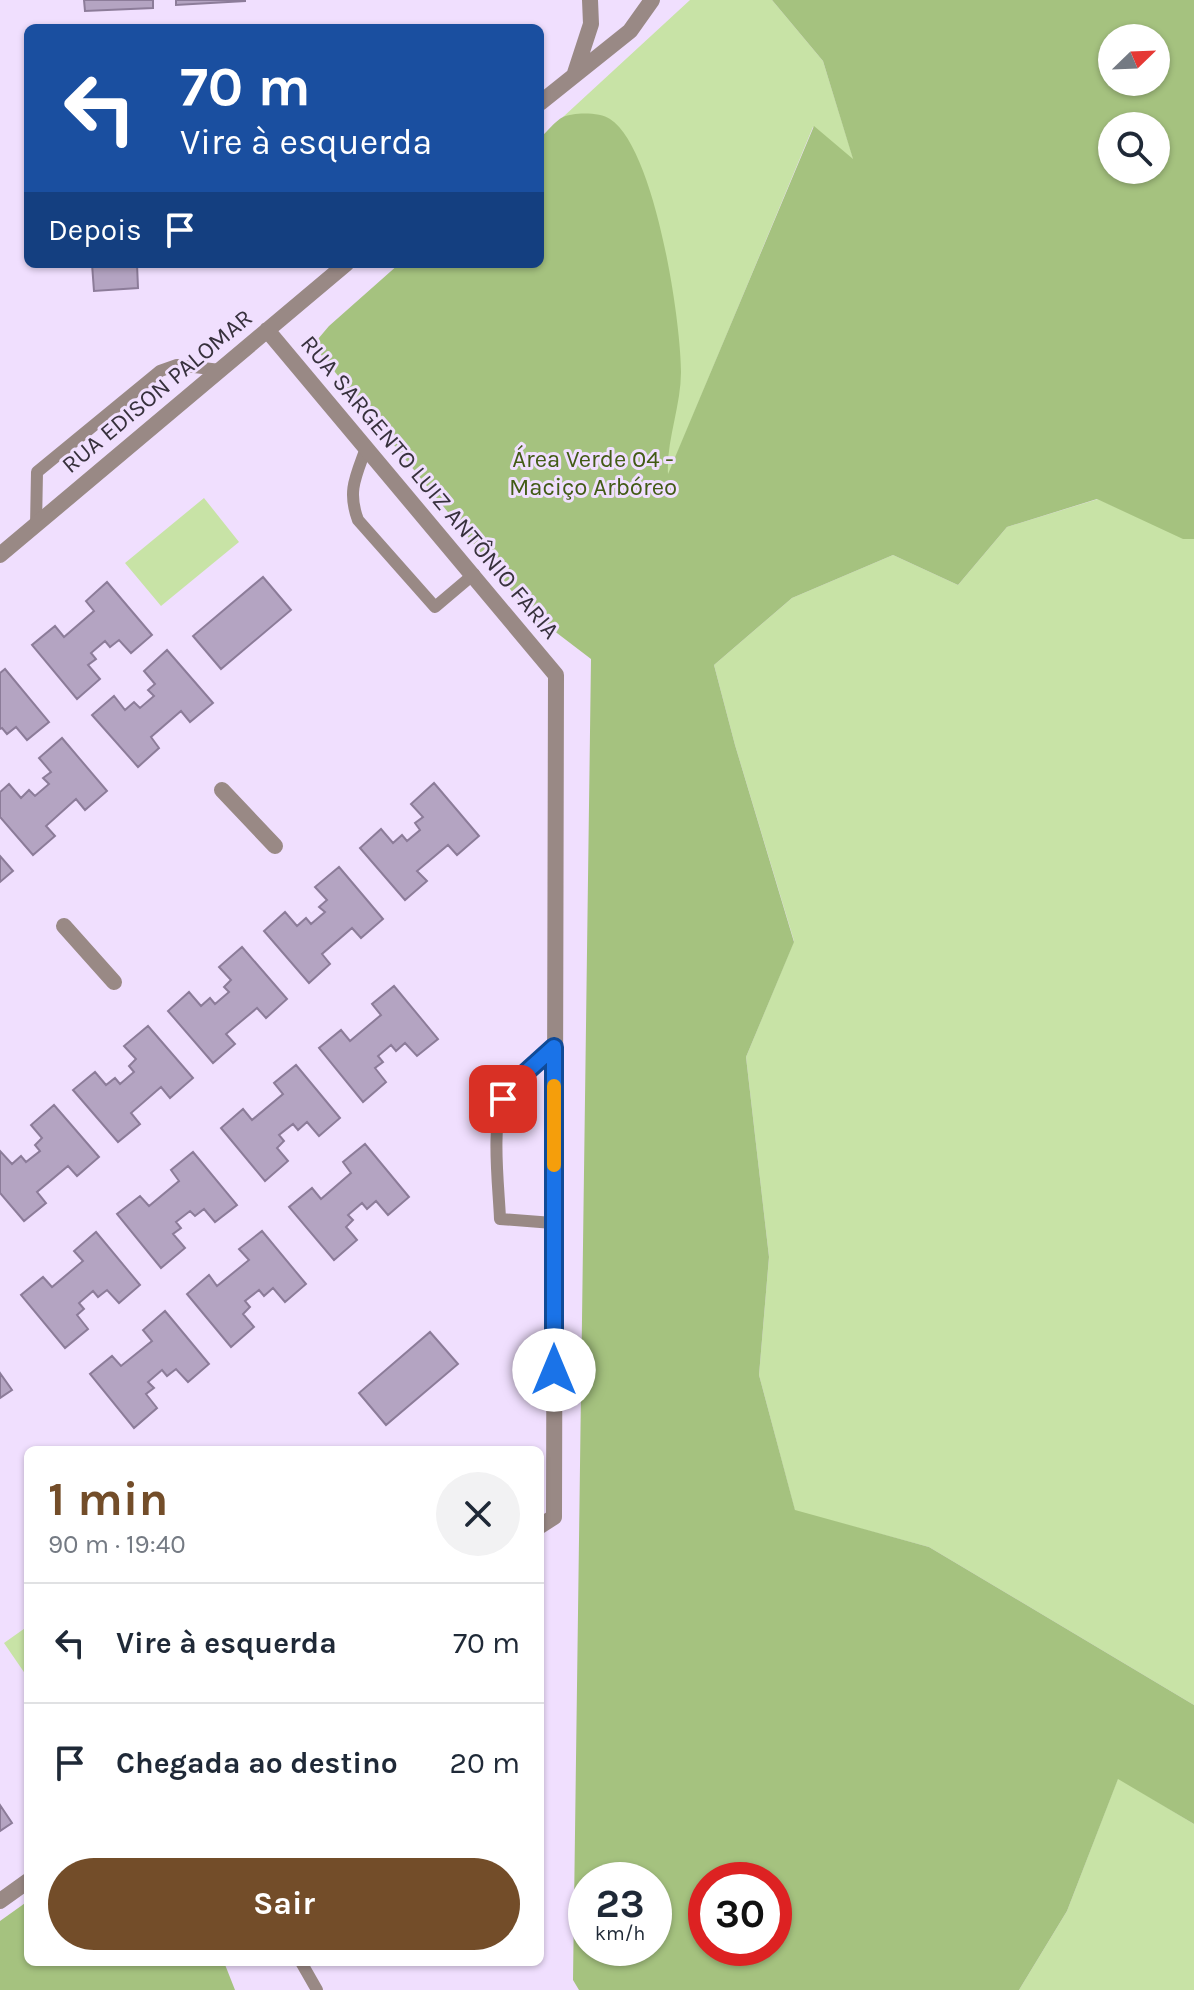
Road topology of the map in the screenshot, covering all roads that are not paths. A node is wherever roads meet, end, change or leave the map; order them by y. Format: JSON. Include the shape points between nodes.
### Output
{"nodes":[{"id":1,"x":590,"y":0,"type":"edge"},
{"id":2,"x":652,"y":0,"type":"edge"},
{"id":3,"x":574,"y":75,"type":"junction"},
{"id":4,"x":544,"y":100,"type":"edge"},
{"id":5,"x":341,"y":268,"type":"edge"},
{"id":6,"x":267,"y":330,"type":"junction"},
{"id":7,"x":220,"y":370,"type":"junction"},
{"id":8,"x":366,"y":448,"type":"junction"},
{"id":9,"x":36,"y":526,"type":"junction"},
{"id":10,"x":0,"y":555,"type":"edge"},
{"id":11,"x":474,"y":574,"type":"junction"},
{"id":12,"x":222,"y":790,"type":"dead end"},
{"id":13,"x":275,"y":846,"type":"dead end"},
{"id":14,"x":64,"y":926,"type":"dead end"},
{"id":15,"x":114,"y":982,"type":"dead end"},
{"id":16,"x":554,"y":1047,"type":"junction"},
{"id":17,"x":553,"y":1223,"type":"junction"},
{"id":18,"x":544,"y":1523,"type":"edge"},
{"id":19,"x":24,"y":1884,"type":"edge"},
{"id":20,"x":0,"y":1901,"type":"edge"},
{"id":21,"x":303,"y":1966,"type":"edge"},
{"id":22,"x":317,"y":1990,"type":"edge"}],
"edges":[{"from":1,"to":3,"type":"street","via":[[591,24]]},
{"from":2,"to":3,"type":"street","via":[[630,31]]},
{"from":3,"to":4,"type":"street"},
{"from":5,"to":6,"type":"street","name":"RUA EDISON PALOMAR"},
{"from":6,"to":7,"type":"street","name":"RUA EDISON PALOMAR"},
{"from":6,"to":8,"type":"street","name":"RUA SARGENTO LUIZ ANTÔNIO FARIA"},
{"from":7,"to":9,"type":"street","name":"RUA EDISON PALOMAR"},
{"from":7,"to":9,"type":"lane","via":[[177,365],[160,371],[37,472]]},
{"from":8,"to":11,"type":"street","name":"RUA SARGENTO LUIZ ANTÔNIO FARIA"},
{"from":8,"to":11,"type":"lane","via":[[352,491],[358,520],[435,607]]},
{"from":9,"to":10,"type":"street","name":"RUA EDISON PALOMAR"},
{"from":11,"to":16,"type":"street","name":"RUA SARGENTO LUIZ ANTÔNIO FARIA","via":[[556,675]]},
{"from":12,"to":13,"type":"street"},
{"from":14,"to":15,"type":"street"},
{"from":16,"to":17,"type":"street"},
{"from":16,"to":17,"type":"lane","via":[[513,1084],[497,1118],[500,1219]]},
{"from":17,"to":18,"type":"street","via":[[554,1517]]},
{"from":19,"to":20,"type":"street"},
{"from":21,"to":22,"type":"lane"}]}
